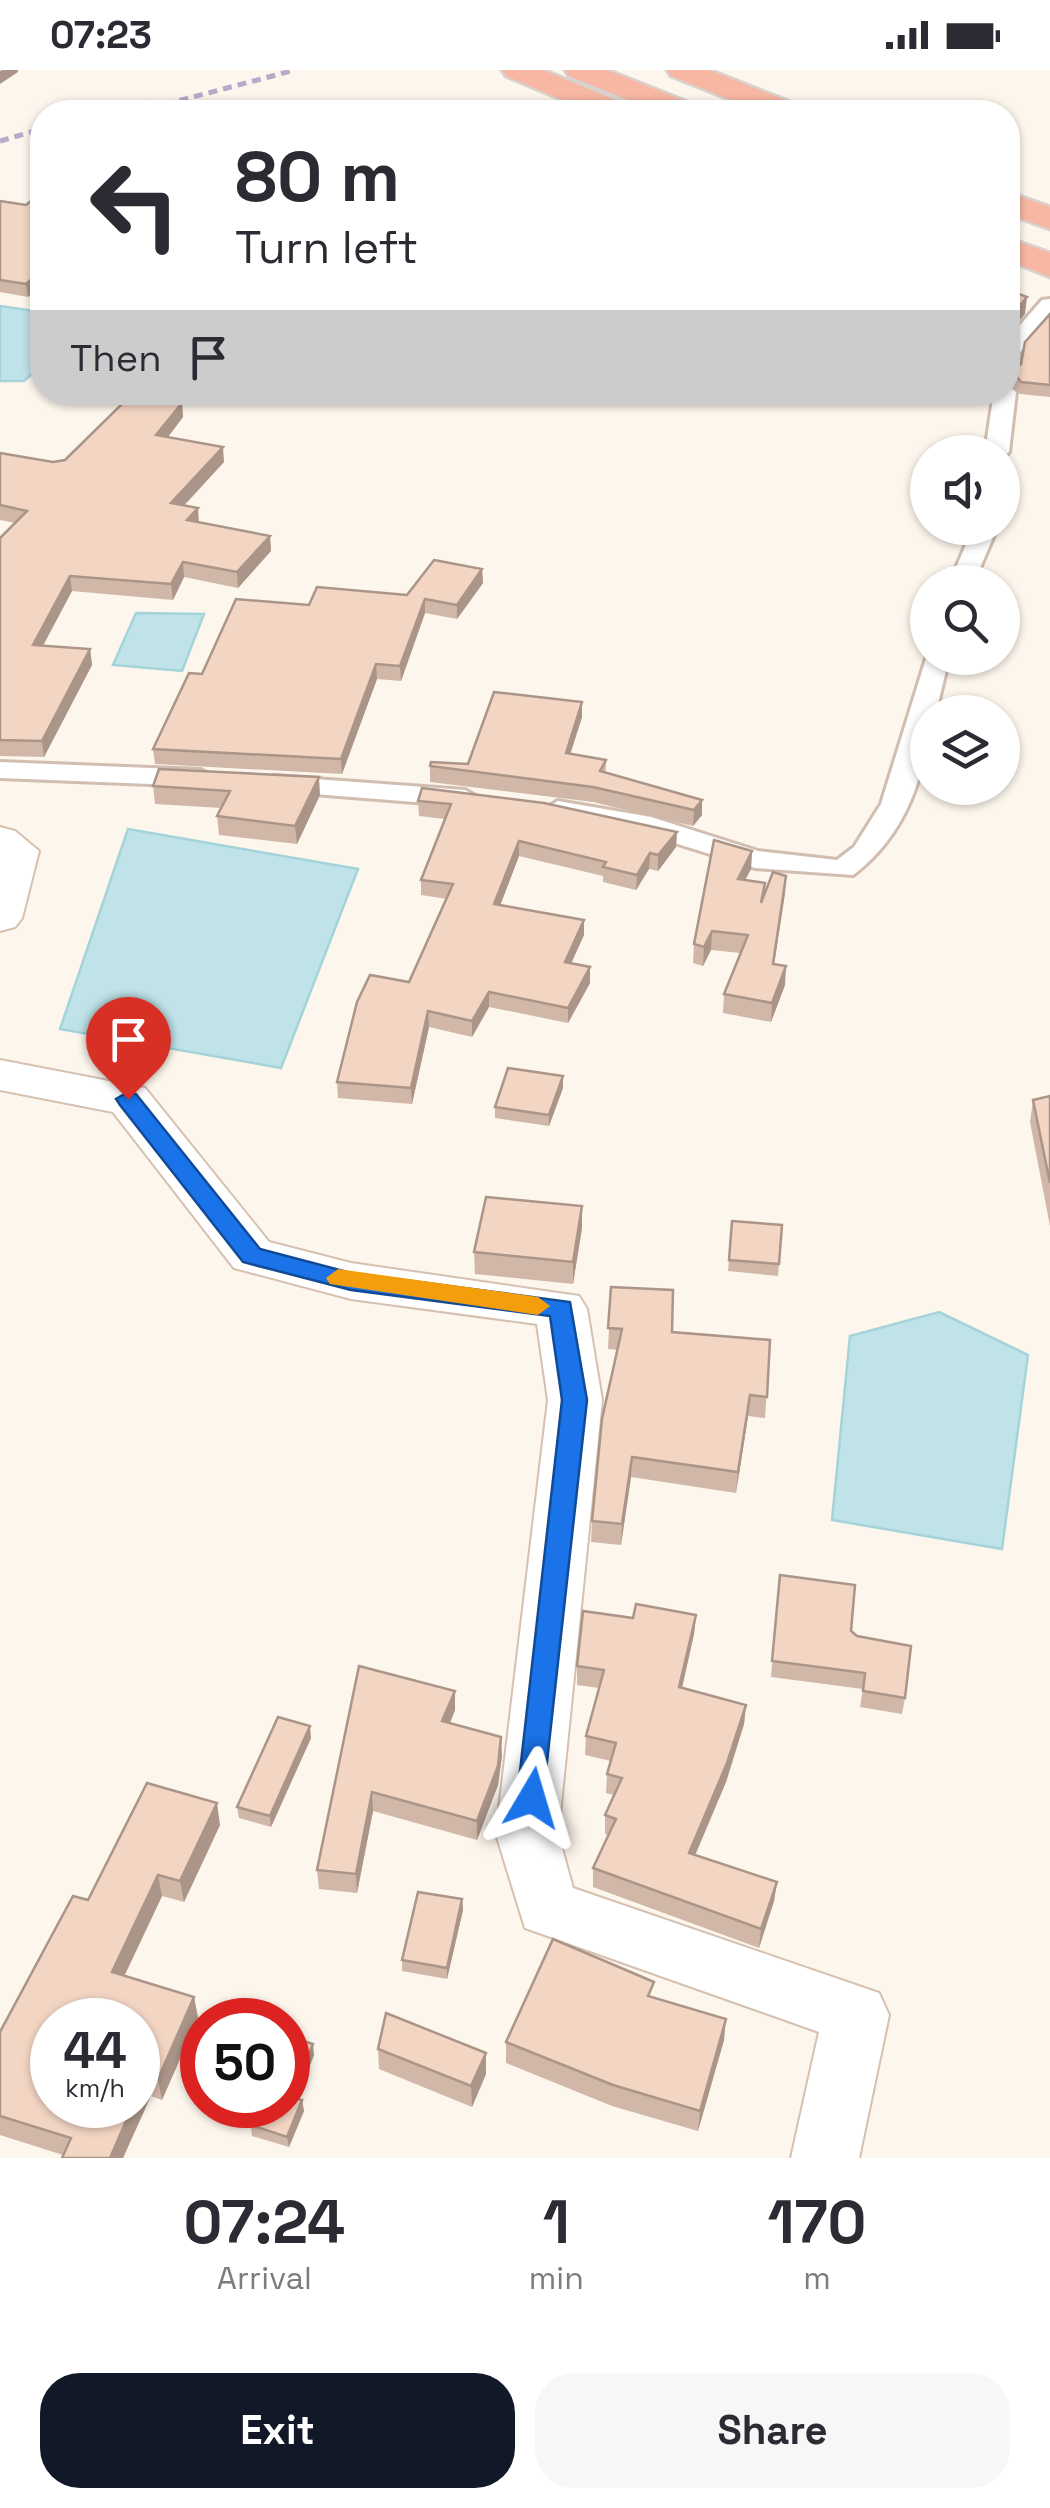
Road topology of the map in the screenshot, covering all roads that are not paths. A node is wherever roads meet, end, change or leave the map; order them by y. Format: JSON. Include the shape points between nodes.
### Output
{"nodes":[{"id":1,"x":516,"y":70,"type":"edge"},
{"id":2,"x":580,"y":70,"type":"edge"},
{"id":3,"x":634,"y":70,"type":"edge"},
{"id":4,"x":682,"y":70,"type":"edge"},
{"id":5,"x":588,"y":100,"type":"edge"},
{"id":6,"x":654,"y":100,"type":"edge"},
{"id":7,"x":708,"y":100,"type":"edge"},
{"id":8,"x":757,"y":100,"type":"edge"},
{"id":9,"x":1020,"y":207,"type":"edge"},
{"id":10,"x":1050,"y":219,"type":"edge"},
{"id":11,"x":1020,"y":229,"type":"edge"},
{"id":12,"x":1050,"y":242,"type":"edge"},
{"id":13,"x":1020,"y":253,"type":"edge"},
{"id":14,"x":1050,"y":266,"type":"edge"},
{"id":15,"x":1020,"y":283,"type":"edge"},
{"id":16,"x":1050,"y":296,"type":"edge"},
{"id":17,"x":1050,"y":304,"type":"edge"},
{"id":18,"x":1020,"y":339,"type":"edge"},
{"id":19,"x":1003,"y":405,"type":"edge"},
{"id":20,"x":999,"y":435,"type":"edge"},
{"id":21,"x":932,"y":675,"type":"edge"},
{"id":22,"x":0,"y":770,"type":"edge"},
{"id":23,"x":490,"y":800,"type":"edge"},
{"id":24,"x":524,"y":805,"type":"edge"},
{"id":25,"x":0,"y":840,"type":"edge"},
{"id":26,"x":0,"y":918,"type":"edge"},
{"id":27,"x":0,"y":1076,"type":"edge"},
{"id":28,"x":825,"y":2158,"type":"edge"}],
"edges":[{"from":1,"to":5,"type":"highway"},
{"from":2,"to":6,"type":"highway"},
{"from":3,"to":7,"type":"highway"},
{"from":4,"to":8,"type":"highway"},
{"from":9,"to":10,"type":"highway"},
{"from":11,"to":12,"type":"highway"},
{"from":13,"to":14,"type":"highway"},
{"from":15,"to":16,"type":"highway"},
{"from":17,"to":18,"type":"street"},
{"from":19,"to":20,"type":"street"},
{"from":21,"to":24,"type":"street","via":[[902,789],[868,852],[843,869],[755,859],[625,819]]},
{"from":22,"to":23,"type":"street"},
{"from":25,"to":26,"type":"main road","via":[[18,851]]},
{"from":27,"to":28,"type":"main road","via":[[128,1099],[252,1256],[351,1281],[561,1309],[574,1400],[528,1834],[547,1908],[856,2016]]}]}
